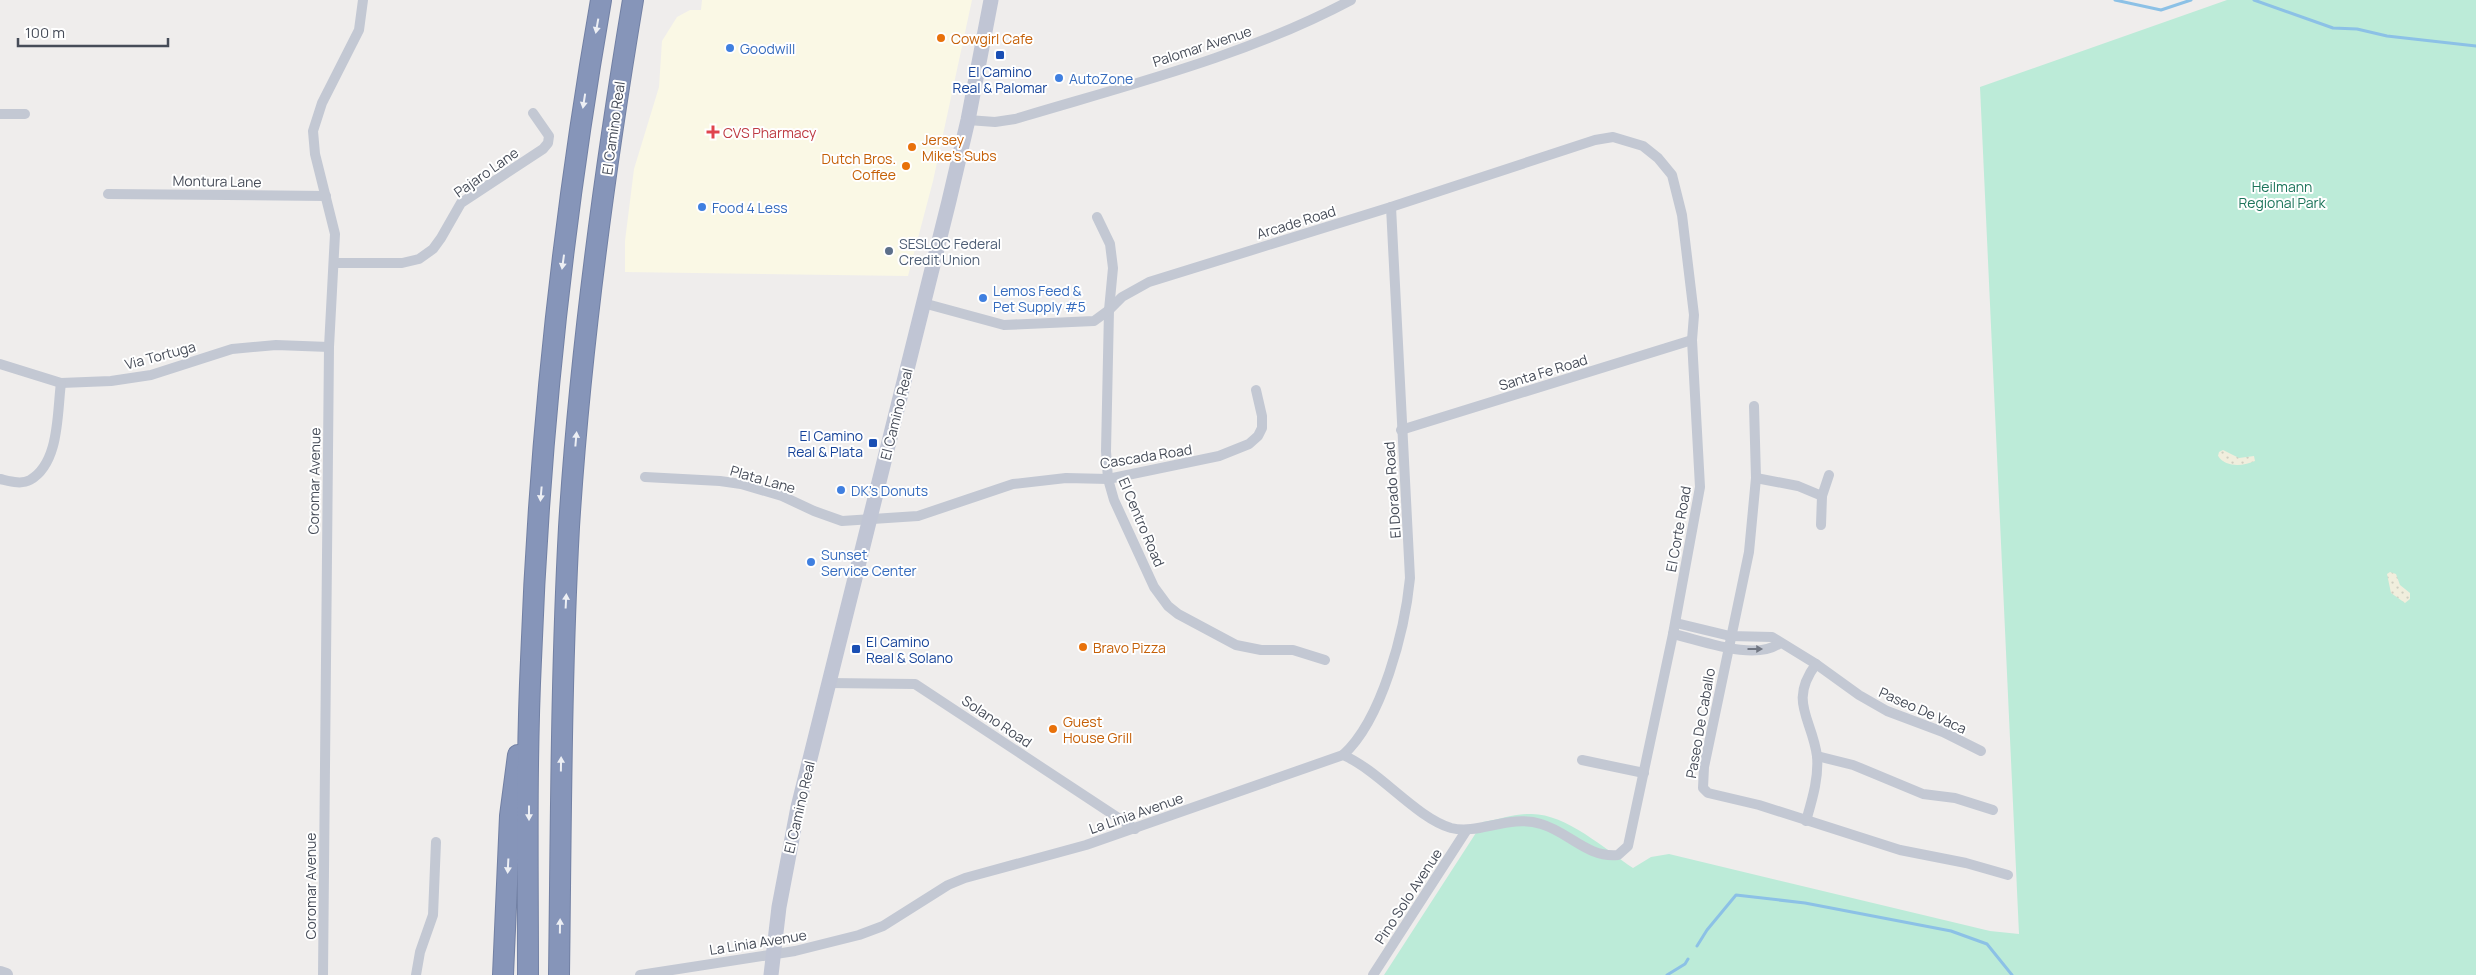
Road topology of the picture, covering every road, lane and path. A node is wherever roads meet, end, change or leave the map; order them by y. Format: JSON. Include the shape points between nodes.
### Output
{"nodes":[{"id":1,"x":362,"y":0,"type":"edge"},
{"id":2,"x":601,"y":0,"type":"edge"},
{"id":3,"x":633,"y":0,"type":"edge"},
{"id":4,"x":643,"y":0,"type":"edge"},
{"id":5,"x":991,"y":0,"type":"edge"},
{"id":6,"x":1351,"y":0,"type":"edge"},
{"id":7,"x":619,"y":88,"type":"junction"},
{"id":8,"x":533,"y":113,"type":"dead end"},
{"id":9,"x":0,"y":114,"type":"edge"},
{"id":10,"x":24,"y":114,"type":"dead end"},
{"id":11,"x":968,"y":120,"type":"junction"},
{"id":12,"x":1672,"y":175,"type":"joint"},
{"id":13,"x":108,"y":194,"type":"dead end"},
{"id":14,"x":326,"y":196,"type":"junction"},
{"id":15,"x":1391,"y":207,"type":"junction"},
{"id":16,"x":1097,"y":217,"type":"dead end"},
{"id":17,"x":334,"y":263,"type":"junction"},
{"id":18,"x":923,"y":303,"type":"junction"},
{"id":19,"x":1109,"y":310,"type":"junction"},
{"id":20,"x":1692,"y":340,"type":"junction"},
{"id":21,"x":329,"y":347,"type":"junction"},
{"id":22,"x":0,"y":364,"type":"edge"},
{"id":23,"x":61,"y":383,"type":"junction"},
{"id":24,"x":1256,"y":390,"type":"dead end"},
{"id":25,"x":1754,"y":406,"type":"dead end"},
{"id":26,"x":1402,"y":430,"type":"junction"},
{"id":27,"x":1829,"y":476,"type":"dead end"},
{"id":28,"x":645,"y":477,"type":"dead end"},
{"id":29,"x":1756,"y":478,"type":"junction"},
{"id":30,"x":0,"y":479,"type":"edge"},
{"id":31,"x":1108,"y":479,"type":"junction"},
{"id":32,"x":1822,"y":496,"type":"junction"},
{"id":33,"x":869,"y":520,"type":"junction"},
{"id":34,"x":1821,"y":525,"type":"dead end"},
{"id":35,"x":1676,"y":622,"type":"junction"},
{"id":36,"x":1704,"y":630,"type":"junction"},
{"id":37,"x":1673,"y":634,"type":"junction"},
{"id":38,"x":1730,"y":636,"type":"junction"},
{"id":39,"x":1702,"y":642,"type":"junction"},
{"id":40,"x":1780,"y":643,"type":"junction"},
{"id":41,"x":1728,"y":648,"type":"junction"},
{"id":42,"x":1325,"y":660,"type":"dead end"},
{"id":43,"x":531,"y":661,"type":"junction"},
{"id":44,"x":1816,"y":664,"type":"junction"},
{"id":45,"x":828,"y":683,"type":"junction"},
{"id":46,"x":1981,"y":750,"type":"dead end"},
{"id":47,"x":1343,"y":755,"type":"junction"},
{"id":48,"x":1817,"y":756,"type":"junction"},
{"id":49,"x":1582,"y":760,"type":"dead end"},
{"id":50,"x":1644,"y":773,"type":"junction"},
{"id":51,"x":1993,"y":810,"type":"dead end"},
{"id":52,"x":1806,"y":821,"type":"junction"},
{"id":53,"x":1135,"y":829,"type":"junction"},
{"id":54,"x":1466,"y":831,"type":"junction"},
{"id":55,"x":436,"y":842,"type":"dead end"},
{"id":56,"x":2008,"y":875,"type":"dead end"},
{"id":57,"x":773,"y":954,"type":"junction"},
{"id":58,"x":0,"y":973,"type":"edge"},
{"id":59,"x":6,"y":975,"type":"edge"},
{"id":60,"x":323,"y":975,"type":"edge"},
{"id":61,"x":416,"y":975,"type":"edge"},
{"id":62,"x":503,"y":975,"type":"edge"},
{"id":63,"x":528,"y":975,"type":"edge"},
{"id":64,"x":559,"y":975,"type":"edge"},
{"id":65,"x":640,"y":975,"type":"edge"},
{"id":66,"x":771,"y":975,"type":"edge"},
{"id":67,"x":1374,"y":975,"type":"edge"}],
"edges":[{"from":1,"to":14,"type":"street","name":"Coromar Avenue","via":[[359,30],[315,120],[315,154]]},
{"from":2,"to":43,"type":"highway","one_way":true,"via":[[559,291],[540,502]]},
{"from":3,"to":7,"type":"highway","name":"El Camino Real"},
{"from":4,"to":7,"type":"highway"},
{"from":5,"to":11,"type":"main road","name":"El Camino Real"},
{"from":6,"to":11,"type":"street","name":"Palomar Avenue","via":[[1307,23],[1231,53],[1015,119],[996,122]]},
{"from":64,"to":7,"type":"highway","name":"El Camino Real","one_way":true,"via":[[562,723],[569,526],[594,262]]},
{"from":8,"to":17,"type":"street","name":"Pajaro Lane","via":[[549,136],[548,144],[461,203],[441,238],[426,254],[402,263]]},
{"from":9,"to":10,"type":"street"},
{"from":11,"to":18,"type":"main road","name":"El Camino Real"},
{"from":12,"to":15,"type":"street","name":"Arcade Road","via":[[1643,146],[1613,137],[1595,140]]},
{"from":12,"to":20,"type":"street","name":"El Corte Road","via":[[1682,215],[1694,315]]},
{"from":13,"to":14,"type":"street","name":"Montura Lane"},
{"from":14,"to":17,"type":"street","name":"Coromar Avenue","via":[[334,224]]},
{"from":15,"to":19,"type":"street","name":"Arcade Road","via":[[1149,282],[1122,297]]},
{"from":15,"to":26,"type":"street","name":"El Dorado Road"},
{"from":16,"to":19,"type":"street","name":"El Centro Road","via":[[1110,244],[1113,268]]},
{"from":17,"to":21,"type":"street","name":"Coromar Avenue"},
{"from":18,"to":19,"type":"street","name":"Arcade Road","via":[[1004,325],[1094,320]]},
{"from":18,"to":33,"type":"main road","name":"El Camino Real"},
{"from":19,"to":31,"type":"street","name":"El Centro Road"},
{"from":20,"to":26,"type":"street","name":"Santa Fe Road"},
{"from":20,"to":35,"type":"street","name":"El Corte Road","via":[[1700,488]]},
{"from":21,"to":23,"type":"street","name":"Via Tortuga","via":[[276,345],[232,349],[150,375]]},
{"from":21,"to":60,"type":"street","name":"Coromar Avenue"},
{"from":22,"to":23,"type":"street","name":"Via Tortuga"},
{"from":23,"to":30,"type":"street","via":[[54,438],[40,472],[29,481],[16,483]]},
{"from":24,"to":31,"type":"street","name":"Cascada Road","via":[[1262,428],[1249,444],[1203,461]]},
{"from":25,"to":29,"type":"street","name":"Paseo De Caballo"},
{"from":26,"to":47,"type":"street","name":"El Dorado Road","via":[[1411,563],[1409,597],[1388,676],[1375,710],[1354,745]]},
{"from":27,"to":32,"type":"street"},
{"from":28,"to":33,"type":"street","name":"Plata Lane","via":[[741,484],[782,496],[830,518]]},
{"from":29,"to":32,"type":"street","via":[[1798,486]]},
{"from":29,"to":38,"type":"street","name":"Paseo De Caballo","via":[[1749,552]]},
{"from":31,"to":33,"type":"street","name":"Cascada Road","via":[[1042,479],[1013,484],[918,516]]},
{"from":31,"to":42,"type":"street","name":"El Centro Road","via":[[1114,500],[1154,587],[1168,606],[1236,645],[1261,650],[1293,650]]},
{"from":32,"to":34,"type":"street"},
{"from":33,"to":45,"type":"main road","name":"El Camino Real"},
{"from":35,"to":36,"type":"street","name":"Paseo De Vaca"},
{"from":35,"to":37,"type":"street","name":"El Corte Road"},
{"from":36,"to":38,"type":"street","name":"Paseo De Vaca"},
{"from":36,"to":39,"type":"street"},
{"from":37,"to":39,"type":"street"},
{"from":37,"to":50,"type":"street","name":"El Corte Road"},
{"from":38,"to":40,"type":"street","name":"Paseo De Vaca","via":[[1772,637]]},
{"from":38,"to":41,"type":"street","name":"Paseo De Caballo"},
{"from":39,"to":41,"type":"street"},
{"from":41,"to":40,"type":"street","one_way":true,"via":[[1773,649]]},
{"from":40,"to":44,"type":"street","name":"Paseo De Vaca"},
{"from":41,"to":52,"type":"street","name":"Paseo De Caballo","via":[[1704,767],[1703,788],[1708,793]]},
{"from":43,"to":62,"type":"highway","one_way":true,"via":[[510,816]]},
{"from":43,"to":63,"type":"highway","one_way":true},
{"from":44,"to":46,"type":"street","name":"Paseo De Vaca","via":[[1887,711]]},
{"from":44,"to":48,"type":"street","via":[[1806,679],[1802,701]]},
{"from":45,"to":53,"type":"street","name":"Solano Road","via":[[915,684]]},
{"from":45,"to":57,"type":"main road","name":"El Camino Real","via":[[791,838]]},
{"from":47,"to":53,"type":"street","name":"La Linia Avenue"},
{"from":47,"to":54,"type":"street","via":[[1435,821]]},
{"from":48,"to":51,"type":"street","via":[[1853,765],[1923,794],[1955,798]]},
{"from":48,"to":52,"type":"street","via":[[1814,793]]},
{"from":49,"to":50,"type":"street"},
{"from":50,"to":54,"type":"street","name":"El Corte Road","via":[[1628,846],[1621,852],[1605,856],[1596,854],[1554,830],[1532,822],[1508,822]]},
{"from":52,"to":56,"type":"street","name":"Paseo De Caballo","via":[[1900,850]]},
{"from":53,"to":57,"type":"street","name":"La Linia Avenue","via":[[964,878],[883,926],[859,935],[812,948]]},
{"from":54,"to":67,"type":"street","name":"Pino Solo Avenue"},
{"from":55,"to":61,"type":"street","via":[[432,915]]},
{"from":57,"to":65,"type":"street","name":"La Linia Avenue"},
{"from":57,"to":66,"type":"main road","name":"El Camino Real"},
{"from":58,"to":59,"type":"street"}]}
